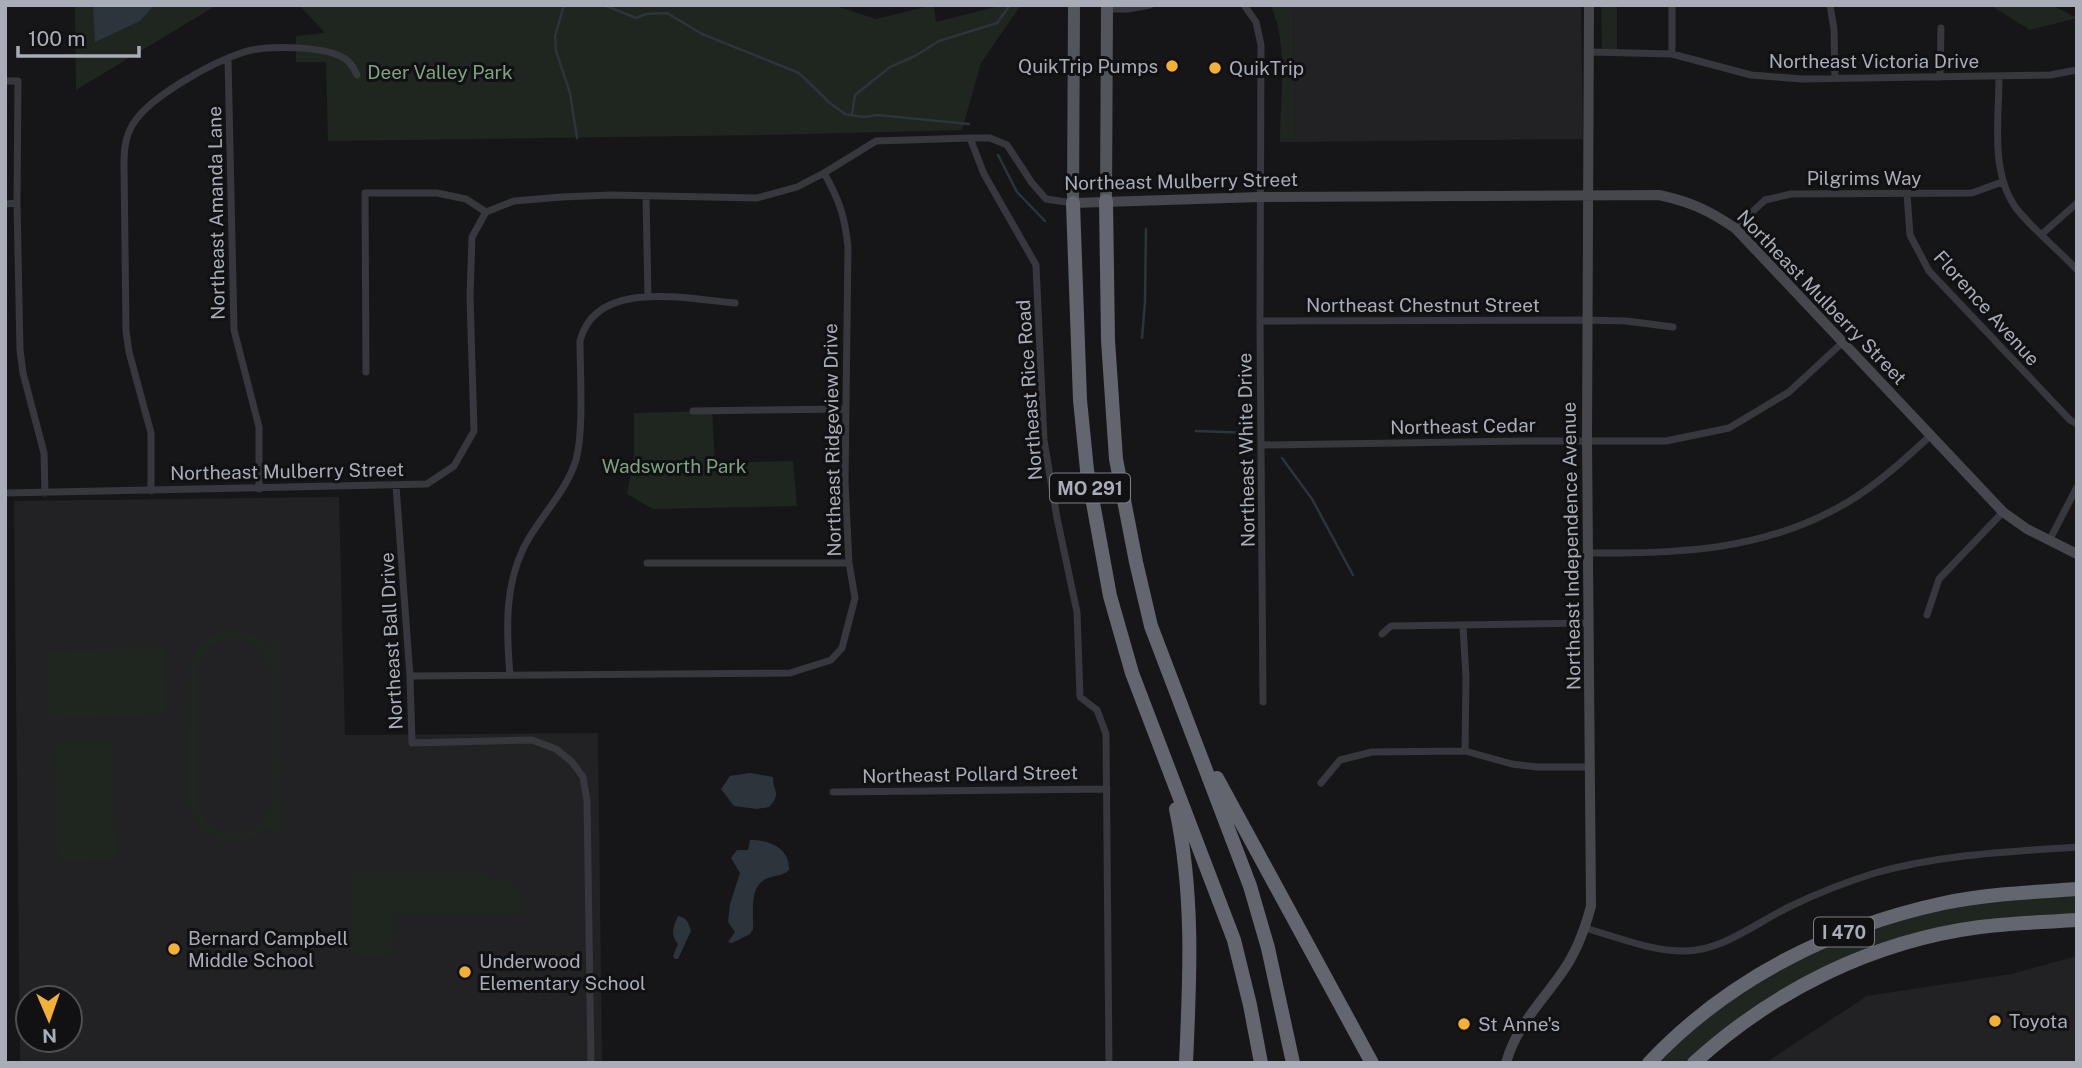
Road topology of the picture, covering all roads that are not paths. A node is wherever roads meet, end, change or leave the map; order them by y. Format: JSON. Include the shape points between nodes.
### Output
{"nodes":[{"id":1,"x":1074,"y":5,"type":"edge"},
{"id":2,"x":1150,"y":5,"type":"edge"},
{"id":3,"x":1244,"y":5,"type":"edge"},
{"id":4,"x":1589,"y":5,"type":"edge"},
{"id":5,"x":1672,"y":5,"type":"edge"},
{"id":6,"x":1830,"y":5,"type":"edge"},
{"id":7,"x":1107,"y":7,"type":"edge"},
{"id":8,"x":1941,"y":28,"type":"dead end"},
{"id":9,"x":1590,"y":52,"type":"junction"},
{"id":10,"x":1672,"y":54,"type":"junction"},
{"id":11,"x":228,"y":58,"type":"junction"},
{"id":12,"x":2077,"y":70,"type":"edge"},
{"id":13,"x":357,"y":75,"type":"dead end"},
{"id":14,"x":1940,"y":77,"type":"junction"},
{"id":15,"x":1999,"y":77,"type":"junction"},
{"id":16,"x":1835,"y":78,"type":"junction"},
{"id":17,"x":5,"y":81,"type":"edge"},
{"id":18,"x":970,"y":138,"type":"junction"},
{"id":19,"x":824,"y":173,"type":"junction"},
{"id":20,"x":2002,"y":182,"type":"junction"},
{"id":21,"x":1907,"y":194,"type":"junction"},
{"id":22,"x":1589,"y":195,"type":"junction"},
{"id":23,"x":646,"y":196,"type":"junction"},
{"id":24,"x":1260,"y":197,"type":"junction"},
{"id":25,"x":1105,"y":201,"type":"junction"},
{"id":26,"x":17,"y":203,"type":"junction"},
{"id":27,"x":1073,"y":203,"type":"junction"},
{"id":28,"x":2077,"y":203,"type":"edge"},
{"id":29,"x":5,"y":204,"type":"edge"},
{"id":30,"x":486,"y":212,"type":"junction"},
{"id":31,"x":1735,"y":228,"type":"junction"},
{"id":32,"x":2042,"y":234,"type":"junction"},
{"id":33,"x":2077,"y":270,"type":"edge"},
{"id":34,"x":648,"y":297,"type":"junction"},
{"id":35,"x":735,"y":303,"type":"dead end"},
{"id":36,"x":1587,"y":320,"type":"junction"},
{"id":37,"x":1260,"y":321,"type":"junction"},
{"id":38,"x":1673,"y":327,"type":"dead end"},
{"id":39,"x":1843,"y":342,"type":"junction"},
{"id":40,"x":366,"y":372,"type":"dead end"},
{"id":41,"x":844,"y":409,"type":"junction"},
{"id":42,"x":693,"y":411,"type":"dead end"},
{"id":43,"x":2077,"y":424,"type":"edge"},
{"id":44,"x":1931,"y":435,"type":"junction"},
{"id":45,"x":1587,"y":440,"type":"junction"},
{"id":46,"x":1262,"y":445,"type":"junction"},
{"id":47,"x":396,"y":486,"type":"junction"},
{"id":48,"x":2077,"y":487,"type":"edge"},
{"id":49,"x":259,"y":489,"type":"junction"},
{"id":50,"x":151,"y":491,"type":"junction"},
{"id":51,"x":45,"y":492,"type":"junction"},
{"id":52,"x":5,"y":494,"type":"edge"},
{"id":53,"x":2003,"y":512,"type":"junction"},
{"id":54,"x":2049,"y":541,"type":"junction"},
{"id":55,"x":1590,"y":553,"type":"junction"},
{"id":56,"x":2077,"y":554,"type":"edge"},
{"id":57,"x":647,"y":563,"type":"dead end"},
{"id":58,"x":849,"y":563,"type":"junction"},
{"id":59,"x":1927,"y":615,"type":"dead end"},
{"id":60,"x":1589,"y":623,"type":"junction"},
{"id":61,"x":1463,"y":626,"type":"junction"},
{"id":62,"x":1382,"y":634,"type":"dead end"},
{"id":63,"x":510,"y":675,"type":"junction"},
{"id":64,"x":410,"y":676,"type":"junction"},
{"id":65,"x":1264,"y":702,"type":"dead end"},
{"id":66,"x":1183,"y":714,"type":"junction"},
{"id":67,"x":1465,"y":751,"type":"junction"},
{"id":68,"x":1166,"y":764,"type":"junction"},
{"id":69,"x":1591,"y":767,"type":"junction"},
{"id":70,"x":1321,"y":783,"type":"dead end"},
{"id":71,"x":1107,"y":789,"type":"junction"},
{"id":72,"x":833,"y":792,"type":"dead end"},
{"id":73,"x":2077,"y":847,"type":"edge"},
{"id":74,"x":2077,"y":889,"type":"edge"},
{"id":75,"x":2077,"y":919,"type":"edge"},
{"id":76,"x":1585,"y":928,"type":"junction"},
{"id":77,"x":591,"y":1063,"type":"edge"},
{"id":78,"x":1109,"y":1063,"type":"edge"},
{"id":79,"x":1186,"y":1063,"type":"edge"},
{"id":80,"x":1261,"y":1063,"type":"edge"},
{"id":81,"x":1293,"y":1063,"type":"edge"},
{"id":82,"x":1372,"y":1063,"type":"edge"},
{"id":83,"x":1506,"y":1063,"type":"edge"},
{"id":84,"x":1648,"y":1063,"type":"edge"},
{"id":85,"x":1694,"y":1063,"type":"edge"}],
"edges":[{"from":1,"to":27,"type":"main road","number":"MO 291"},
{"from":2,"to":7,"type":"street"},
{"from":3,"to":24,"type":"street","name":"Northeast White Drive","via":[[1256,22],[1261,44]]},
{"from":4,"to":9,"type":"street","name":"Northeast Independence Avenue"},
{"from":5,"to":10,"type":"street"},
{"from":6,"to":16,"type":"street"},
{"from":7,"to":25,"type":"main road","number":"MO 291"},
{"from":8,"to":14,"type":"street"},
{"from":9,"to":10,"type":"street","name":"Northeast Victoria Drive"},
{"from":9,"to":22,"type":"street","name":"Northeast Independence Avenue"},
{"from":10,"to":16,"type":"street","name":"Northeast Victoria Drive","via":[[1751,75]]},
{"from":11,"to":13,"type":"street","via":[[247,51],[304,49],[347,60]]},
{"from":11,"to":49,"type":"street","name":"Northeast Amanda Lane","via":[[234,330],[259,427]]},
{"from":11,"to":50,"type":"street","via":[[148,106],[124,144],[126,331],[151,433]]},
{"from":12,"to":15,"type":"street","name":"Northeast Victoria Drive"},
{"from":14,"to":15,"type":"street","name":"Northeast Victoria Drive"},
{"from":14,"to":16,"type":"street","name":"Northeast Victoria Drive"},
{"from":15,"to":20,"type":"street"},
{"from":17,"to":26,"type":"street","via":[[19,80]]},
{"from":18,"to":19,"type":"street","name":"Northeast Mulberry Street","via":[[876,141]]},
{"from":18,"to":27,"type":"street","name":"Northeast Mulberry Street","via":[[990,138],[1007,145],[1046,199]]},
{"from":18,"to":71,"type":"street","name":"Northeast Rice Road","via":[[984,174],[1036,265],[1044,440],[1077,612],[1080,697],[1097,710],[1106,734]]},
{"from":19,"to":23,"type":"street","name":"Northeast Mulberry Street","via":[[797,187],[757,198]]},
{"from":19,"to":41,"type":"street","name":"Northeast Ridgeview Drive","via":[[845,218],[848,247]]},
{"from":20,"to":21,"type":"street","name":"Pilgrims Way","via":[[1972,193]]},
{"from":20,"to":32,"type":"street","via":[[2018,211]]},
{"from":21,"to":31,"type":"street","name":"Pilgrims Way","via":[[1791,194],[1765,200]]},
{"from":21,"to":43,"type":"street","name":"Florence Avenue","via":[[1910,235],[1929,271]]},
{"from":22,"to":24,"type":"street","name":"Northeast Mulberry Street"},
{"from":22,"to":31,"type":"street","name":"Northeast Mulberry Street","via":[[1659,195],[1688,201]]},
{"from":22,"to":36,"type":"street","name":"Northeast Independence Avenue"},
{"from":23,"to":30,"type":"street","name":"Northeast Mulberry Street","via":[[514,201]]},
{"from":23,"to":34,"type":"street"},
{"from":24,"to":25,"type":"street","name":"Northeast Mulberry Street"},
{"from":24,"to":37,"type":"street","name":"Northeast White Drive"},
{"from":25,"to":27,"type":"street","name":"Northeast Mulberry Street"},
{"from":25,"to":66,"type":"highway","number":"MO 291","via":[[1116,459],[1152,626]]},
{"from":26,"to":29,"type":"street"},
{"from":26,"to":51,"type":"street","via":[[20,350],[44,453]]},
{"from":27,"to":68,"type":"highway","number":"MO 291","via":[[1080,400],[1097,534],[1132,673]]},
{"from":28,"to":32,"type":"street"},
{"from":30,"to":40,"type":"street","via":[[466,199],[437,192],[365,193]]},
{"from":30,"to":47,"type":"street","name":"Northeast Mulberry Street","via":[[472,237],[474,431],[454,466],[427,484]]},
{"from":31,"to":39,"type":"street","name":"Northeast Mulberry Street"},
{"from":32,"to":33,"type":"street"},
{"from":34,"to":35,"type":"street"},
{"from":34,"to":63,"type":"street","via":[[597,310],[583,332],[576,460],[515,569],[508,598]]},
{"from":36,"to":37,"type":"street","name":"Northeast Chestnut Street"},
{"from":36,"to":38,"type":"street","name":"Northeast Chestnut Street"},
{"from":36,"to":45,"type":"street","name":"Northeast Independence Avenue"},
{"from":37,"to":46,"type":"street","name":"Northeast White Drive"},
{"from":39,"to":44,"type":"street","name":"Northeast Mulberry Street"},
{"from":39,"to":45,"type":"street","name":"Northeast Cedar","via":[[1789,392],[1729,428],[1665,441]]},
{"from":41,"to":42,"type":"street"},
{"from":41,"to":58,"type":"street","name":"Northeast Ridgeview Drive"},
{"from":44,"to":53,"type":"street","name":"Northeast Mulberry Street"},
{"from":44,"to":55,"type":"street","via":[[1847,503],[1783,533],[1723,548]]},
{"from":45,"to":46,"type":"street","name":"Northeast Cedar"},
{"from":45,"to":55,"type":"street","name":"Northeast Independence Avenue"},
{"from":46,"to":65,"type":"street","name":"Northeast White Drive"},
{"from":47,"to":49,"type":"street","name":"Northeast Mulberry Street"},
{"from":47,"to":64,"type":"street","name":"Northeast Ball Drive"},
{"from":48,"to":54,"type":"street"},
{"from":49,"to":50,"type":"street","name":"Northeast Mulberry Street"},
{"from":50,"to":51,"type":"street","name":"Northeast Mulberry Street"},
{"from":51,"to":52,"type":"street","name":"Northeast Mulberry Street"},
{"from":53,"to":54,"type":"street","name":"Northeast Mulberry Street"},
{"from":53,"to":59,"type":"street","via":[[1939,579]]},
{"from":54,"to":56,"type":"street","name":"Northeast Mulberry Street"},
{"from":55,"to":60,"type":"street","name":"Northeast Independence Avenue"},
{"from":57,"to":58,"type":"street"},
{"from":58,"to":63,"type":"street","name":"Northeast Ridgeview Drive","via":[[855,598],[842,648],[831,660],[790,673]]},
{"from":60,"to":61,"type":"street"},
{"from":60,"to":69,"type":"street","name":"Northeast Independence Avenue"},
{"from":61,"to":62,"type":"street","via":[[1391,626]]},
{"from":61,"to":67,"type":"street"},
{"from":63,"to":64,"type":"street","name":"Northeast Ridgeview Drive"},
{"from":64,"to":77,"type":"street","name":"Northeast Ball Drive","via":[[412,743],[532,740],[556,749],[583,778]]},
{"from":66,"to":81,"type":"highway","number":"MO 291","via":[[1250,886]]},
{"from":66,"to":82,"type":"highway"},
{"from":67,"to":69,"type":"street","via":[[1512,764]]},
{"from":67,"to":70,"type":"street","via":[[1372,752],[1340,760]]},
{"from":68,"to":79,"type":"highway","via":[[1189,890]]},
{"from":68,"to":80,"type":"highway","number":"MO 291","via":[[1234,940]]},
{"from":69,"to":76,"type":"street","name":"Northeast Independence Avenue","via":[[1591,906]]},
{"from":71,"to":72,"type":"street","name":"Northeast Pollard Street"},
{"from":71,"to":78,"type":"street","name":"Northeast Rice Road"},
{"from":73,"to":76,"type":"street","via":[[1945,858],[1879,872],[1818,894],[1701,950],[1651,948]]},
{"from":74,"to":84,"type":"highway","number":"I 470","via":[[1945,902],[1808,946],[1713,1006]]},
{"from":75,"to":85,"type":"highway","number":"I 470","via":[[1979,928],[1882,950],[1793,989],[1723,1036]]},
{"from":76,"to":83,"type":"street","name":"Northeast Independence Avenue","via":[[1563,971],[1521,1026]]}]}
